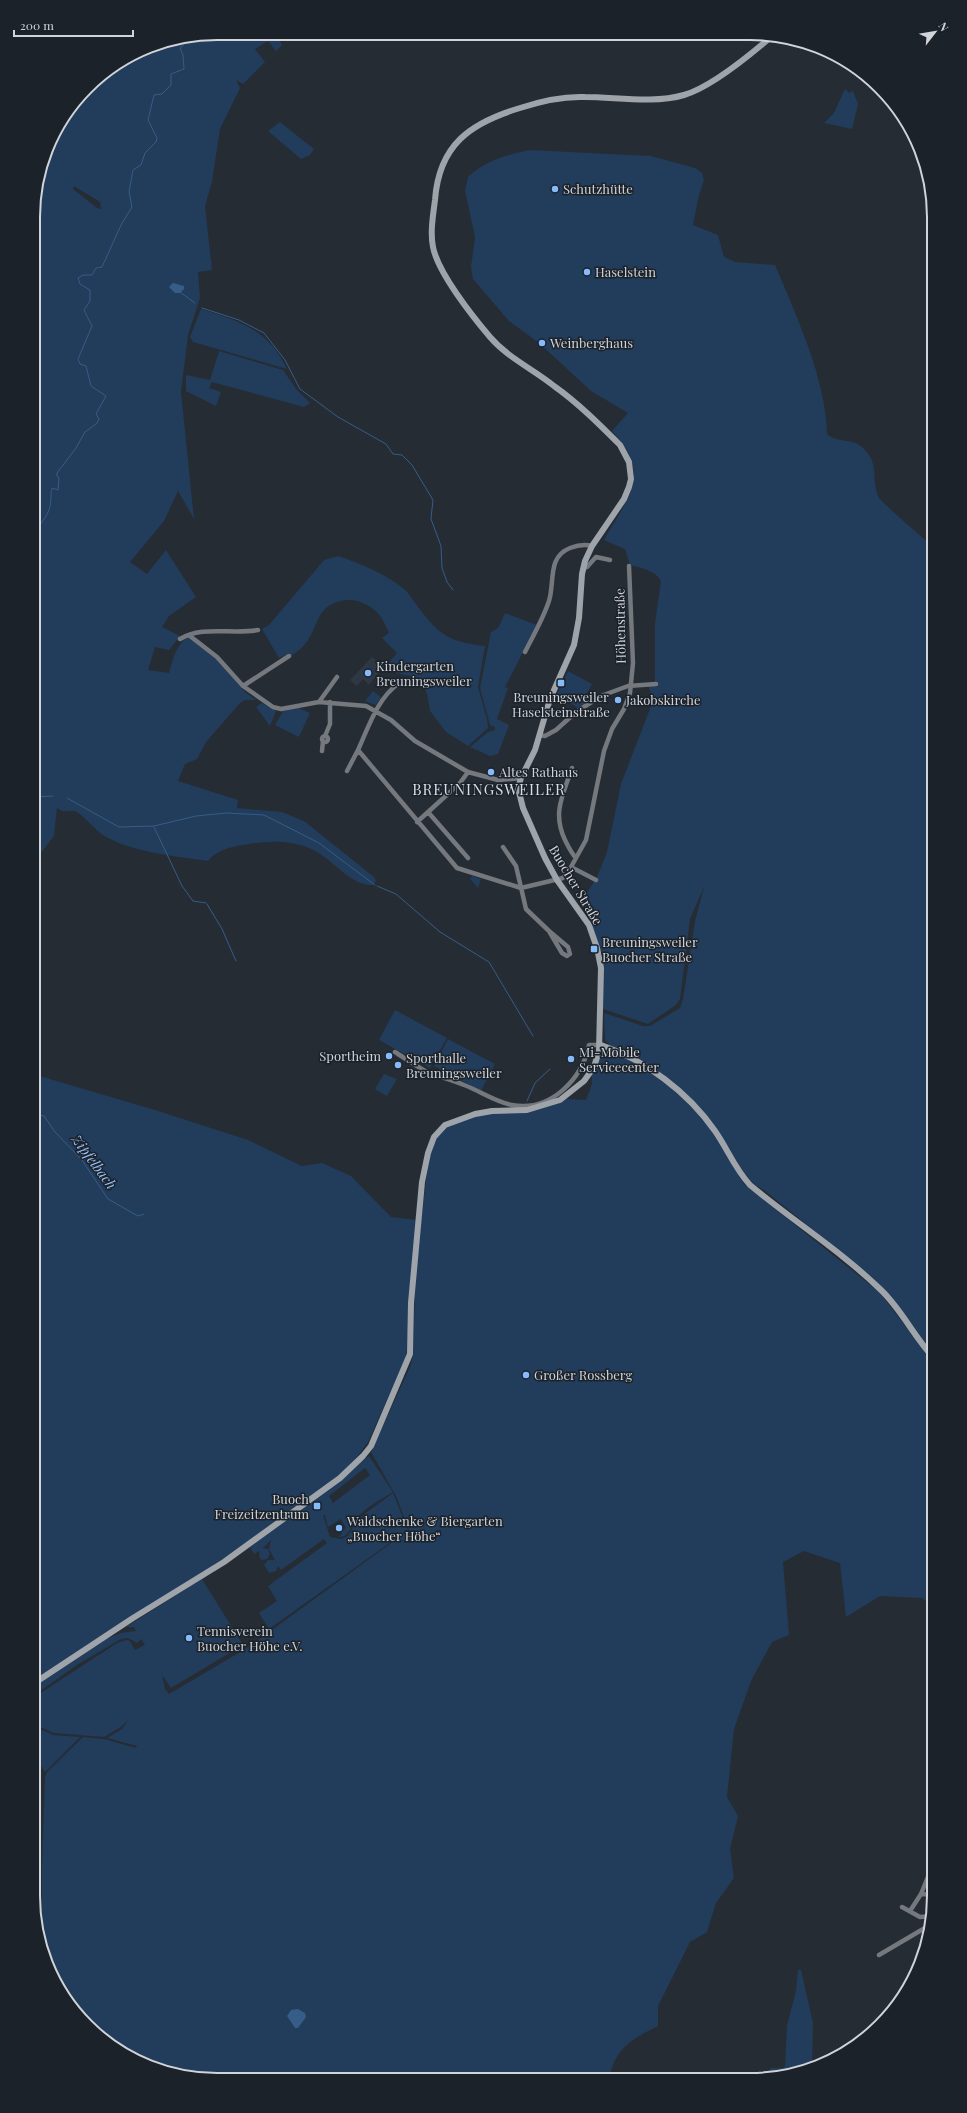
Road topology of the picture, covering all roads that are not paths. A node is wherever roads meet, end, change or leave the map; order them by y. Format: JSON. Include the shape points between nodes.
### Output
{"nodes":[{"id":1,"x":766,"y":41,"type":"edge"},
{"id":2,"x":592,"y":546,"type":"junction"},
{"id":3,"x":610,"y":560,"type":"dead end"},
{"id":4,"x":629,"y":566,"type":"dead end"},
{"id":5,"x":583,"y":568,"type":"junction"},
{"id":6,"x":258,"y":630,"type":"dead end"},
{"id":7,"x":190,"y":636,"type":"junction"},
{"id":8,"x":180,"y":640,"type":"dead end"},
{"id":9,"x":525,"y":652,"type":"dead end"},
{"id":10,"x":289,"y":656,"type":"dead end"},
{"id":11,"x":337,"y":677,"type":"dead end"},
{"id":12,"x":399,"y":683,"type":"dead end"},
{"id":13,"x":656,"y":684,"type":"dead end"},
{"id":14,"x":631,"y":685,"type":"junction"},
{"id":15,"x":243,"y":686,"type":"junction"},
{"id":16,"x":319,"y":702,"type":"junction"},
{"id":17,"x":330,"y":702,"type":"junction"},
{"id":18,"x":376,"y":710,"type":"junction"},
{"id":19,"x":540,"y":735,"type":"junction"},
{"id":20,"x":358,"y":750,"type":"junction"},
{"id":21,"x":322,"y":751,"type":"dead end"},
{"id":22,"x":572,"y":768,"type":"dead end"},
{"id":23,"x":347,"y":771,"type":"dead end"},
{"id":24,"x":468,"y":772,"type":"junction"},
{"id":25,"x":521,"y":778,"type":"junction"},
{"id":26,"x":428,"y":812,"type":"junction"},
{"id":27,"x":417,"y":822,"type":"junction"},
{"id":28,"x":503,"y":847,"type":"dead end"},
{"id":29,"x":468,"y":858,"type":"dead end"},
{"id":30,"x":576,"y":858,"type":"junction"},
{"id":31,"x":571,"y":867,"type":"junction"},
{"id":32,"x":557,"y":880,"type":"junction"},
{"id":33,"x":596,"y":880,"type":"dead end"},
{"id":34,"x":521,"y":888,"type":"junction"},
{"id":35,"x":549,"y":931,"type":"junction"},
{"id":36,"x":601,"y":1045,"type":"junction"},
{"id":37,"x":395,"y":1052,"type":"dead end"},
{"id":38,"x":927,"y":1350,"type":"edge"},
{"id":39,"x":40,"y":1679,"type":"edge"},
{"id":40,"x":927,"y":1879,"type":"edge"},
{"id":41,"x":921,"y":1894,"type":"junction"},
{"id":42,"x":927,"y":1895,"type":"edge"},
{"id":43,"x":902,"y":1907,"type":"dead end"},
{"id":44,"x":910,"y":1911,"type":"junction"},
{"id":45,"x":925,"y":1917,"type":"edge"},
{"id":46,"x":924,"y":1928,"type":"edge"},
{"id":47,"x":879,"y":1955,"type":"dead end"}],
"edges":[{"from":1,"to":2,"type":"street","via":[[711,82],[683,96],[665,99],[566,98],[536,103],[493,117],[473,127],[458,140],[440,169],[435,192],[432,236],[436,257],[444,272],[481,327],[504,352],[571,399],[609,433],[626,453],[631,470],[629,487],[624,499]]},
{"from":2,"to":5,"type":"street"},
{"from":2,"to":9,"type":"street","via":[[574,546],[563,551],[556,559],[548,603]]},
{"from":3,"to":5,"type":"street","via":[[596,557]]},
{"from":4,"to":14,"type":"street","name":"Höhenstraße"},
{"from":5,"to":19,"type":"street","via":[[574,645],[550,699]]},
{"from":6,"to":7,"type":"street","via":[[209,632]]},
{"from":7,"to":8,"type":"street"},
{"from":7,"to":15,"type":"street","via":[[217,657]]},
{"from":10,"to":15,"type":"street"},
{"from":11,"to":16,"type":"street"},
{"from":12,"to":18,"type":"street","via":[[384,697]]},
{"from":13,"to":14,"type":"street"},
{"from":14,"to":19,"type":"street","via":[[594,699],[556,730],[545,736]]},
{"from":14,"to":30,"type":"street","name":"Höhenstraße","via":[[624,709],[607,740],[590,828]]},
{"from":15,"to":16,"type":"street","via":[[264,703],[281,709]]},
{"from":16,"to":17,"type":"street"},
{"from":17,"to":18,"type":"street","via":[[360,704]]},
{"from":17,"to":21,"type":"street","via":[[330,724]]},
{"from":18,"to":20,"type":"street"},
{"from":18,"to":24,"type":"street","via":[[415,741]]},
{"from":19,"to":25,"type":"street"},
{"from":20,"to":23,"type":"street"},
{"from":20,"to":27,"type":"street"},
{"from":22,"to":30,"type":"street","via":[[559,810],[558,822],[570,851]]},
{"from":24,"to":25,"type":"street","via":[[498,780]]},
{"from":24,"to":26,"type":"street","via":[[460,783]]},
{"from":25,"to":32,"type":"street","name":"Buocher Straße","via":[[518,788],[523,808]]},
{"from":26,"to":27,"type":"street"},
{"from":26,"to":29,"type":"street"},
{"from":27,"to":34,"type":"street","via":[[457,868]]},
{"from":28,"to":34,"type":"street","via":[[516,866]]},
{"from":30,"to":31,"type":"street","name":"Höhenstraße"},
{"from":31,"to":32,"type":"street","name":"Höhenstraße","via":[[567,874]]},
{"from":31,"to":33,"type":"street"},
{"from":32,"to":34,"type":"street"},
{"from":32,"to":36,"type":"street","name":"Buocher Straße","via":[[589,925],[597,948],[601,968]]},
{"from":34,"to":35,"type":"street","via":[[526,909]]},
{"from":35,"to":35,"type":"street","via":[[563,954],[570,954],[568,947]]},
{"from":36,"to":37,"type":"street","via":[[589,1045],[585,1060],[568,1087],[555,1096],[537,1103],[516,1105],[430,1073]]},
{"from":36,"to":38,"type":"street","via":[[642,1064],[689,1102],[714,1130],[743,1178],[872,1281],[890,1300]]},
{"from":36,"to":39,"type":"street","name":"Buocher Straße","via":[[587,1076],[570,1094],[551,1104],[527,1110],[475,1114],[445,1125],[434,1137],[422,1182],[412,1295],[410,1354],[371,1446],[363,1456],[314,1498],[224,1562]]},
{"from":40,"to":41,"type":"street"},
{"from":41,"to":42,"type":"street"},
{"from":41,"to":44,"type":"street"},
{"from":43,"to":44,"type":"street"},
{"from":44,"to":45,"type":"street","via":[[920,1917]]},
{"from":46,"to":47,"type":"street"}]}
